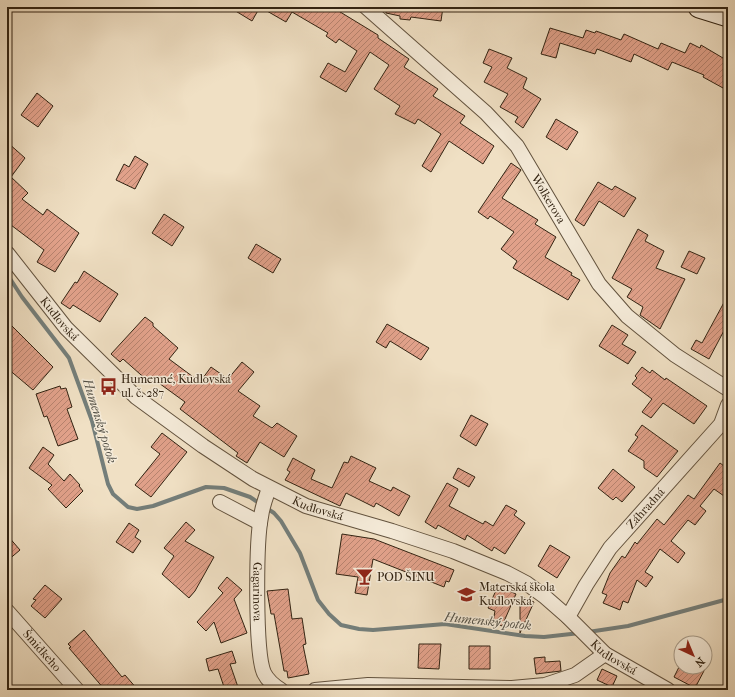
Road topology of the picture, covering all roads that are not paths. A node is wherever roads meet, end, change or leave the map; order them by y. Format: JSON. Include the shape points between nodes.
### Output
{"nodes":[{"id":1,"x":366,"y":7,"type":"edge"},
{"id":2,"x":699,"y":7,"type":"edge"},
{"id":3,"x":728,"y":16,"type":"edge"},
{"id":4,"x":9,"y":260,"type":"edge"},
{"id":5,"x":728,"y":389,"type":"edge"},
{"id":6,"x":728,"y":404,"type":"edge"},
{"id":7,"x":268,"y":492,"type":"junction"},
{"id":8,"x":220,"y":502,"type":"dead end"},
{"id":9,"x":260,"y":519,"type":"junction"},
{"id":10,"x":7,"y":611,"type":"edge"},
{"id":11,"x":572,"y":621,"type":"junction"},
{"id":12,"x":605,"y":654,"type":"junction"},
{"id":13,"x":77,"y":690,"type":"edge"},
{"id":14,"x":281,"y":690,"type":"edge"},
{"id":15,"x":315,"y":690,"type":"edge"},
{"id":16,"x":668,"y":690,"type":"edge"}],
"edges":[{"from":1,"to":5,"type":"street","name":"Wolkerova","via":[[486,113],[517,146],[599,284],[627,316],[675,355]]},
{"from":2,"to":3,"type":"street"},
{"from":4,"to":7,"type":"street","name":"Kudlovská","via":[[66,328],[136,397]]},
{"from":6,"to":11,"type":"street","name":"Záhradná","via":[[721,424],[610,548],[586,585]]},
{"from":7,"to":9,"type":"street","name":"Gagarinova"},
{"from":7,"to":11,"type":"street","name":"Kudlovská","via":[[447,549],[507,573],[526,583]]},
{"from":8,"to":9,"type":"street"},
{"from":9,"to":14,"type":"street","name":"Gagarinova","via":[[260,658],[264,673],[272,684]]},
{"from":10,"to":13,"type":"street","name":"Šmidkeho"},
{"from":11,"to":12,"type":"street","name":"Kudlovská"},
{"from":12,"to":15,"type":"street","via":[[575,676],[545,685],[512,688],[368,685]]},
{"from":12,"to":16,"type":"street","name":"Kudlovská"}]}
